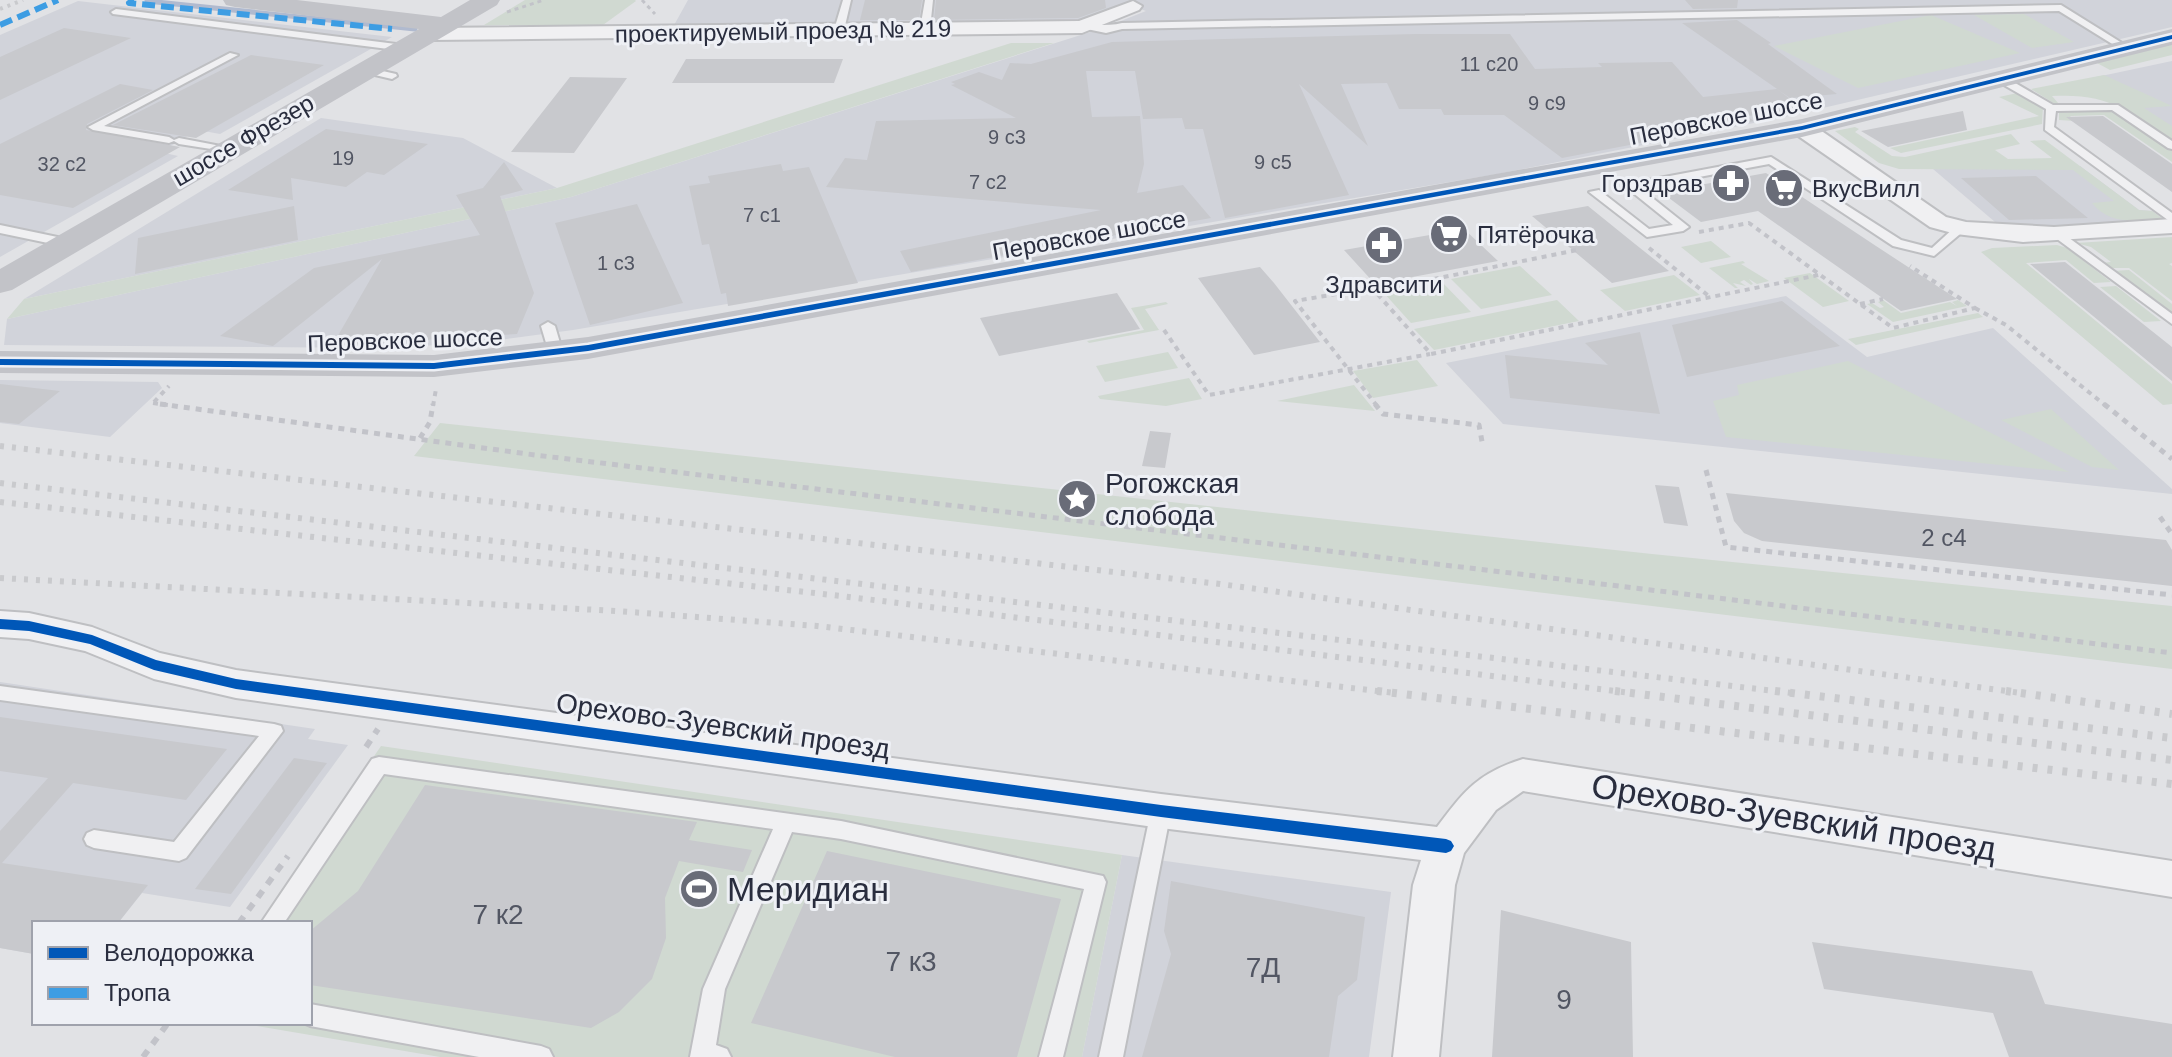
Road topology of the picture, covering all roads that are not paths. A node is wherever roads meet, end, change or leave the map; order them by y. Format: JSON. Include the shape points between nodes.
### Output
{"nodes":[{"id":1,"x":235,"y":0,"type":"edge"},
{"id":2,"x":488,"y":0,"type":"edge"},
{"id":3,"x":847,"y":0,"type":"edge"},
{"id":4,"x":929,"y":0,"type":"edge"},
{"id":5,"x":1133,"y":6,"type":"dead end"},
{"id":6,"x":116,"y":12,"type":"dead end"},
{"id":7,"x":1082,"y":27,"type":"junction"},
{"id":8,"x":925,"y":29,"type":"junction"},
{"id":9,"x":839,"y":30,"type":"junction"},
{"id":10,"x":2172,"y":37,"type":"edge"},
{"id":11,"x":2125,"y":48,"type":"junction"},
{"id":12,"x":407,"y":50,"type":"junction"},
{"id":13,"x":233,"y":55,"type":"dead end"},
{"id":14,"x":2001,"y":79,"type":"junction"},
{"id":15,"x":2051,"y":108,"type":"junction"},
{"id":16,"x":1793,"y":123,"type":"junction"},
{"id":17,"x":2172,"y":146,"type":"edge"},
{"id":18,"x":226,"y":150,"type":"junction"},
{"id":19,"x":1595,"y":192,"type":"dead end"},
{"id":20,"x":2172,"y":219,"type":"edge"},
{"id":21,"x":2172,"y":226,"type":"edge"},
{"id":22,"x":0,"y":229,"type":"edge"},
{"id":23,"x":1960,"y":229,"type":"junction"},
{"id":24,"x":2057,"y":233,"type":"junction"},
{"id":25,"x":67,"y":243,"type":"junction"},
{"id":26,"x":0,"y":283,"type":"edge"},
{"id":27,"x":2172,"y":320,"type":"edge"},
{"id":28,"x":0,"y":362,"type":"edge"},
{"id":29,"x":0,"y":624,"type":"edge"},
{"id":30,"x":0,"y":693,"type":"edge"},
{"id":31,"x":1161,"y":811,"type":"junction"},
{"id":32,"x":786,"y":822,"type":"junction"},
{"id":33,"x":94,"y":839,"type":"dead end"},
{"id":34,"x":1446,"y":846,"type":"junction"},
{"id":35,"x":2172,"y":879,"type":"edge"},
{"id":36,"x":273,"y":921,"type":"edge"},
{"id":37,"x":312,"y":1015,"type":"edge"},
{"id":38,"x":474,"y":1052,"type":"edge"},
{"id":39,"x":708,"y":1056,"type":"edge"},
{"id":40,"x":541,"y":1057,"type":"edge"},
{"id":41,"x":1051,"y":1057,"type":"edge"},
{"id":42,"x":1111,"y":1057,"type":"edge"},
{"id":43,"x":1416,"y":1057,"type":"edge"}],
"edges":[{"from":1,"to":12,"type":"street"},
{"from":2,"to":12,"type":"street","name":"шоссе Фрезер"},
{"from":3,"to":9,"type":"lane"},
{"from":4,"to":8,"type":"lane"},
{"from":5,"to":7,"type":"street","name":"проектируемый проезд № 219"},
{"from":6,"to":12,"type":"lane"},
{"from":7,"to":8,"type":"street","name":"проектируемый проезд № 219"},
{"from":7,"to":11,"type":"lane","via":[[2061,8]]},
{"from":8,"to":9,"type":"street","name":"проектируемый проезд № 219"},
{"from":9,"to":12,"type":"street","name":"проектируемый проезд № 219"},
{"from":10,"to":11,"type":"street","name":"Перовское шоссе"},
{"from":11,"to":14,"type":"street","name":"Перовское шоссе"},
{"from":12,"to":18,"type":"street","name":"шоссе Фрезер"},
{"from":13,"to":18,"type":"lane","via":[[93,127]]},
{"from":14,"to":15,"type":"lane"},
{"from":14,"to":16,"type":"street","name":"Перовское шоссе"},
{"from":15,"to":17,"type":"lane","via":[[2114,107]]},
{"from":15,"to":20,"type":"lane","via":[[2049,128]]},
{"from":16,"to":23,"type":"street","via":[[1938,222]]},
{"from":16,"to":28,"type":"street","name":"Перовское шоссе","via":[[1502,178],[552,339],[434,366]]},
{"from":18,"to":25,"type":"street","name":"шоссе Фрезер"},
{"from":19,"to":23,"type":"lane","via":[[1647,233],[1683,227],[1631,186],[1771,160],[1897,243],[1934,252]]},
{"from":21,"to":24,"type":"street"},
{"from":22,"to":25,"type":"lane"},
{"from":23,"to":24,"type":"street"},
{"from":24,"to":27,"type":"lane"},
{"from":25,"to":26,"type":"street","name":"шоссе Фрезер"},
{"from":29,"to":31,"type":"street","name":"Орехово-Зуевский проезд","via":[[92,640],[154,665],[236,684]]},
{"from":30,"to":33,"type":"lane","via":[[274,731],[179,852]]},
{"from":31,"to":34,"type":"street","name":"Орехово-Зуевский проезд"},
{"from":31,"to":42,"type":"lane"},
{"from":32,"to":36,"type":"lane","via":[[379,765]]},
{"from":32,"to":39,"type":"lane","via":[[714,989]]},
{"from":32,"to":41,"type":"lane","via":[[1096,882]]},
{"from":34,"to":35,"type":"street","name":"Орехово-Зуевский проезд","via":[[1482,798],[1523,775]]},
{"from":34,"to":43,"type":"street","name":"Орехово-Зуевский проезд","via":[[1434,885]]},
{"from":37,"to":38,"type":"lane"},
{"from":38,"to":40,"type":"lane"}]}
